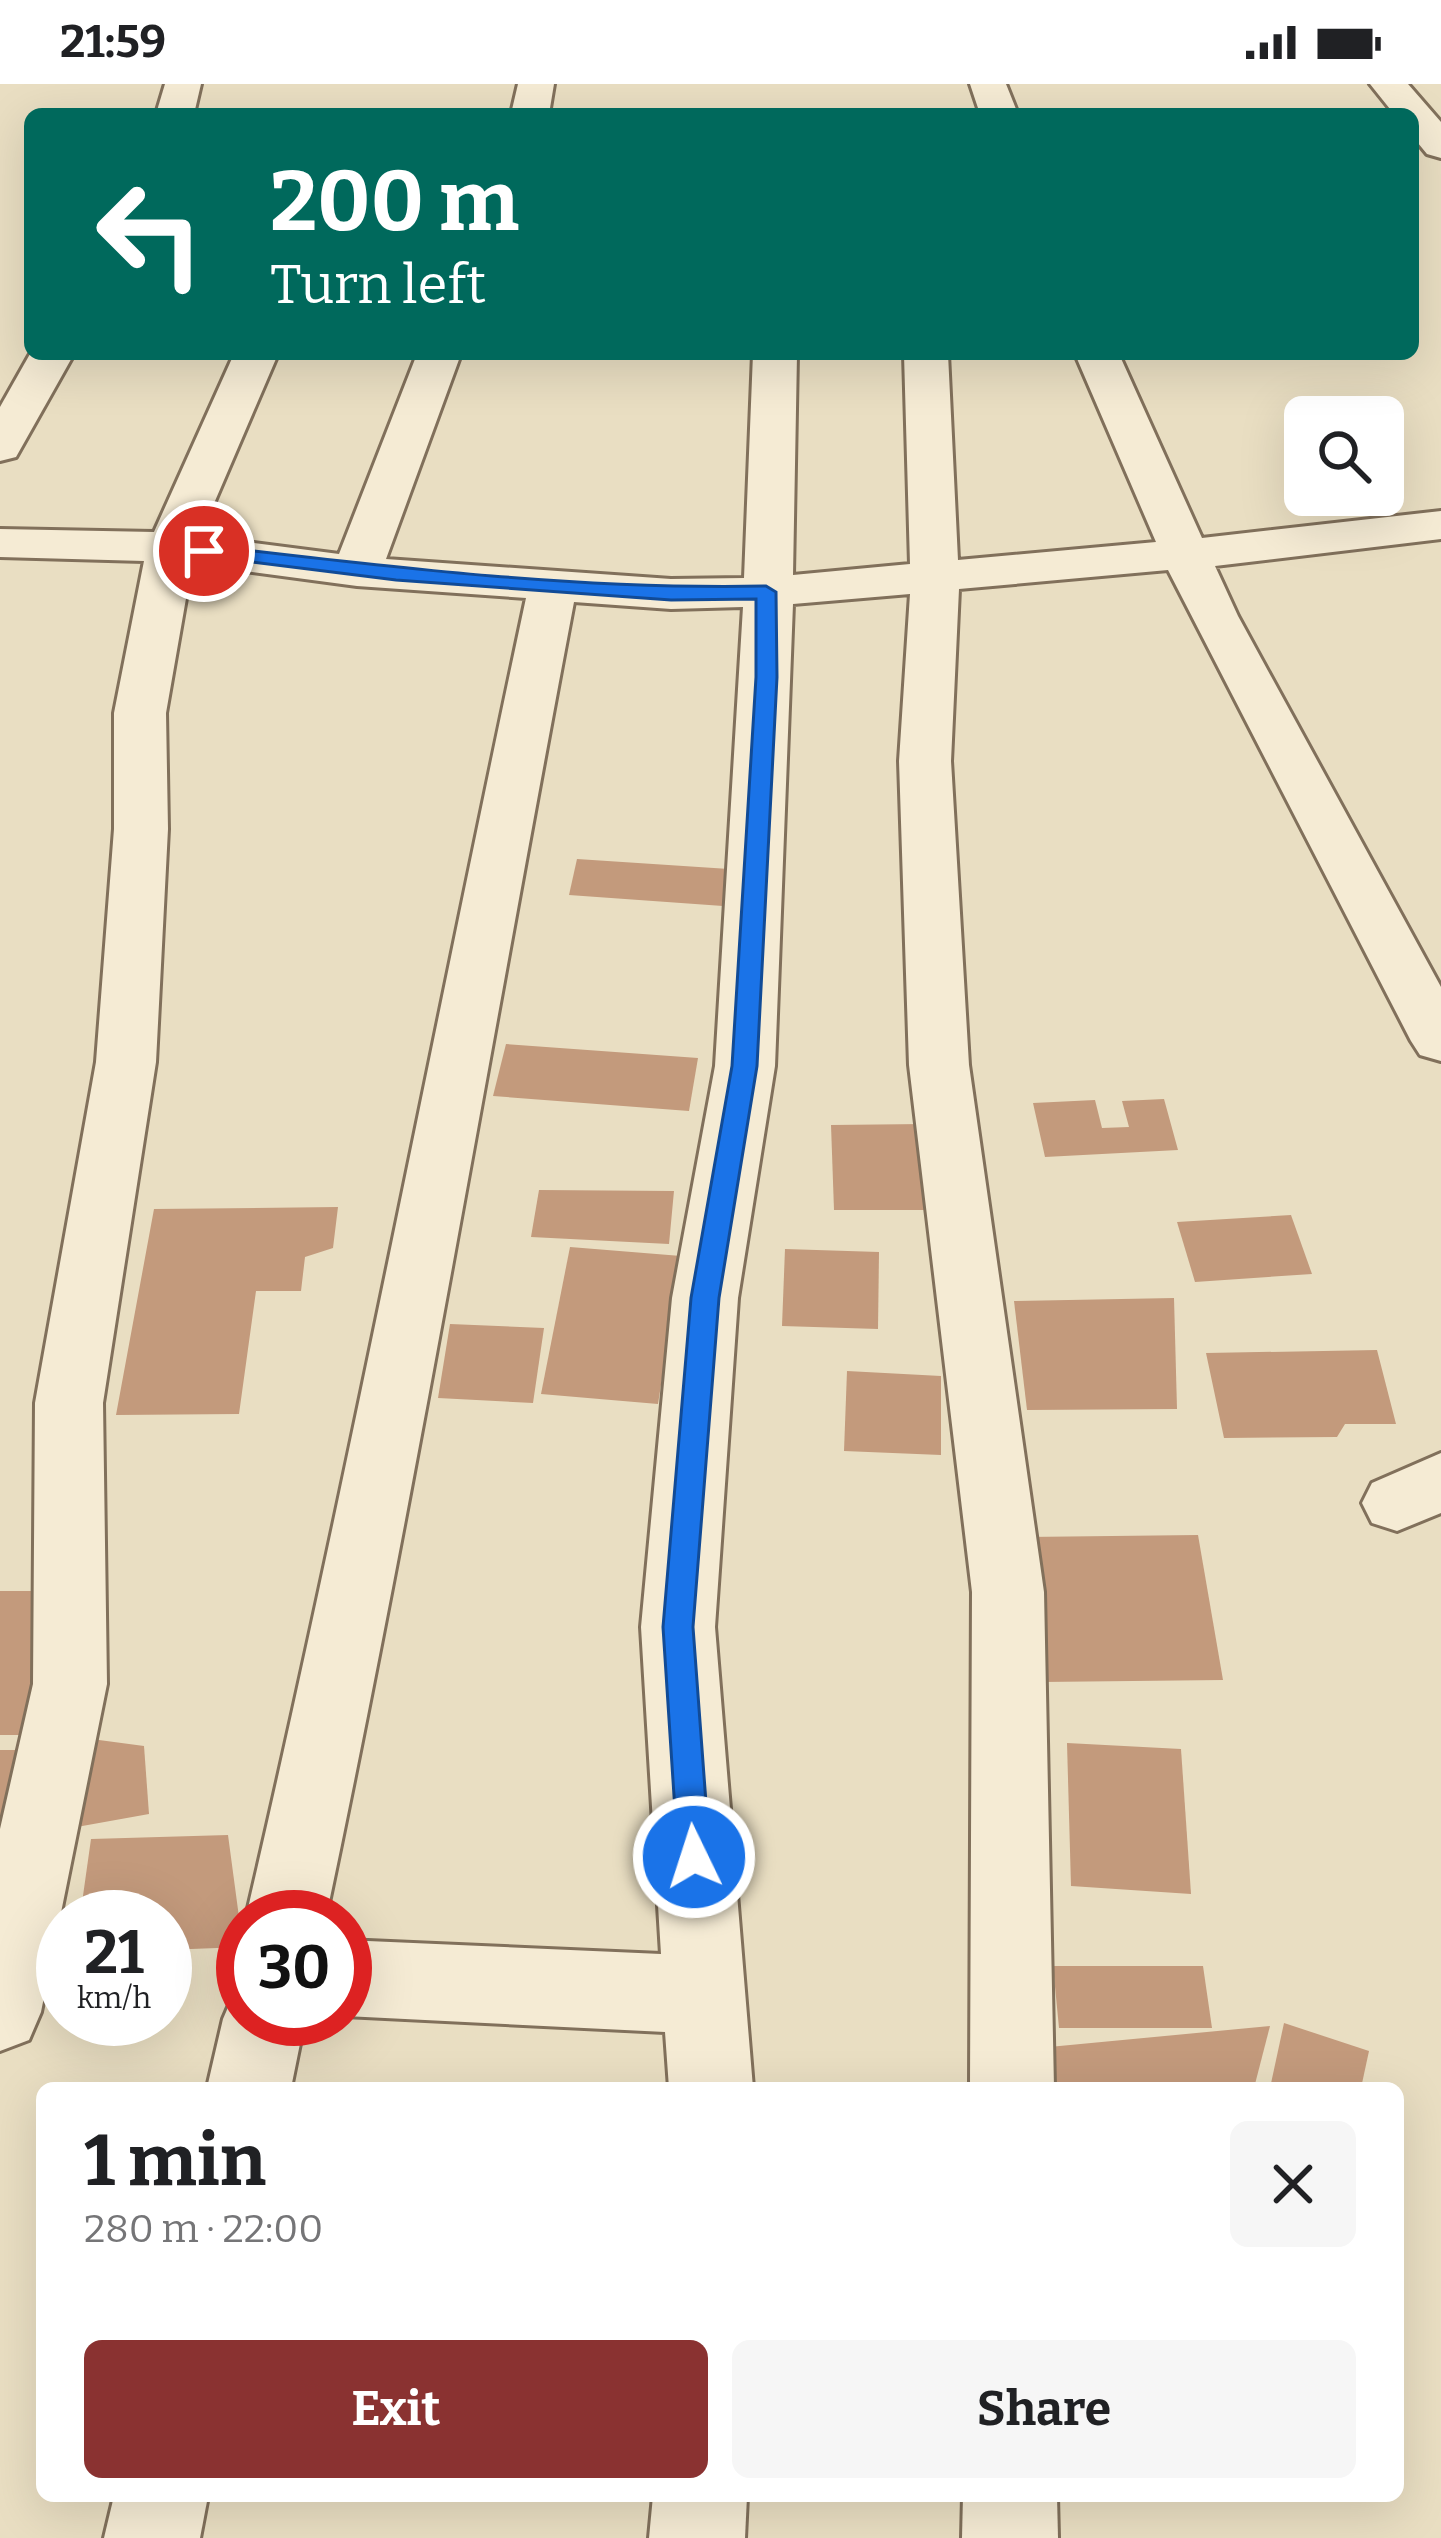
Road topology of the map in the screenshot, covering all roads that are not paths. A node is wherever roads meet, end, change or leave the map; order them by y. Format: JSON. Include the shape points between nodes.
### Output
{"nodes":[{"id":1,"x":49,"y":360,"type":"edge"},
{"id":2,"x":253,"y":360,"type":"edge"},
{"id":3,"x":437,"y":360,"type":"edge"},
{"id":4,"x":776,"y":360,"type":"edge"},
{"id":5,"x":926,"y":360,"type":"edge"},
{"id":6,"x":1100,"y":360,"type":"edge"},
{"id":7,"x":0,"y":447,"type":"edge"},
{"id":8,"x":1441,"y":525,"type":"edge"},
{"id":9,"x":0,"y":543,"type":"edge"},
{"id":10,"x":171,"y":548,"type":"junction"},
{"id":11,"x":1182,"y":554,"type":"junction"},
{"id":12,"x":357,"y":571,"type":"junction"},
{"id":13,"x":935,"y":577,"type":"junction"},
{"id":14,"x":553,"y":586,"type":"junction"},
{"id":15,"x":766,"y":592,"type":"junction"},
{"id":16,"x":1441,"y":1042,"type":"edge"},
{"id":17,"x":292,"y":1890,"type":"edge"},
{"id":18,"x":372,"y":1979,"type":"edge"},
{"id":19,"x":704,"y":1995,"type":"junction"},
{"id":20,"x":0,"y":2012,"type":"edge"},
{"id":21,"x":258,"y":2046,"type":"edge"},
{"id":22,"x":250,"y":2082,"type":"edge"},
{"id":23,"x":711,"y":2082,"type":"edge"},
{"id":24,"x":1012,"y":2082,"type":"edge"},
{"id":25,"x":160,"y":2502,"type":"edge"},
{"id":26,"x":700,"y":2502,"type":"edge"},
{"id":27,"x":1010,"y":2502,"type":"edge"},
{"id":28,"x":152,"y":2538,"type":"edge"},
{"id":29,"x":697,"y":2538,"type":"edge"},
{"id":30,"x":1010,"y":2538,"type":"edge"}],
"edges":[{"from":1,"to":7,"type":"street"},
{"from":2,"to":10,"type":"street"},
{"from":3,"to":12,"type":"street"},
{"from":4,"to":15,"type":"street"},
{"from":5,"to":13,"type":"street"},
{"from":6,"to":11,"type":"street"},
{"from":8,"to":11,"type":"street"},
{"from":9,"to":10,"type":"street"},
{"from":10,"to":12,"type":"street"},
{"from":10,"to":20,"type":"street","via":[[140,713],[126,1062],[69,1402],[70,1684]]},
{"from":11,"to":13,"type":"street"},
{"from":11,"to":16,"type":"street"},
{"from":12,"to":14,"type":"street"},
{"from":13,"to":15,"type":"street"},
{"from":13,"to":24,"type":"street","via":[[925,761],[939,1065],[1008,1592]]},
{"from":14,"to":15,"type":"street"},
{"from":14,"to":17,"type":"street","via":[[357,1597]]},
{"from":15,"to":19,"type":"street","via":[[745,1066],[705,1298],[678,1627]]},
{"from":18,"to":19,"type":"street"},
{"from":19,"to":23,"type":"street"},
{"from":21,"to":22,"type":"street"},
{"from":25,"to":28,"type":"street"},
{"from":26,"to":29,"type":"street"},
{"from":27,"to":30,"type":"street"}]}
